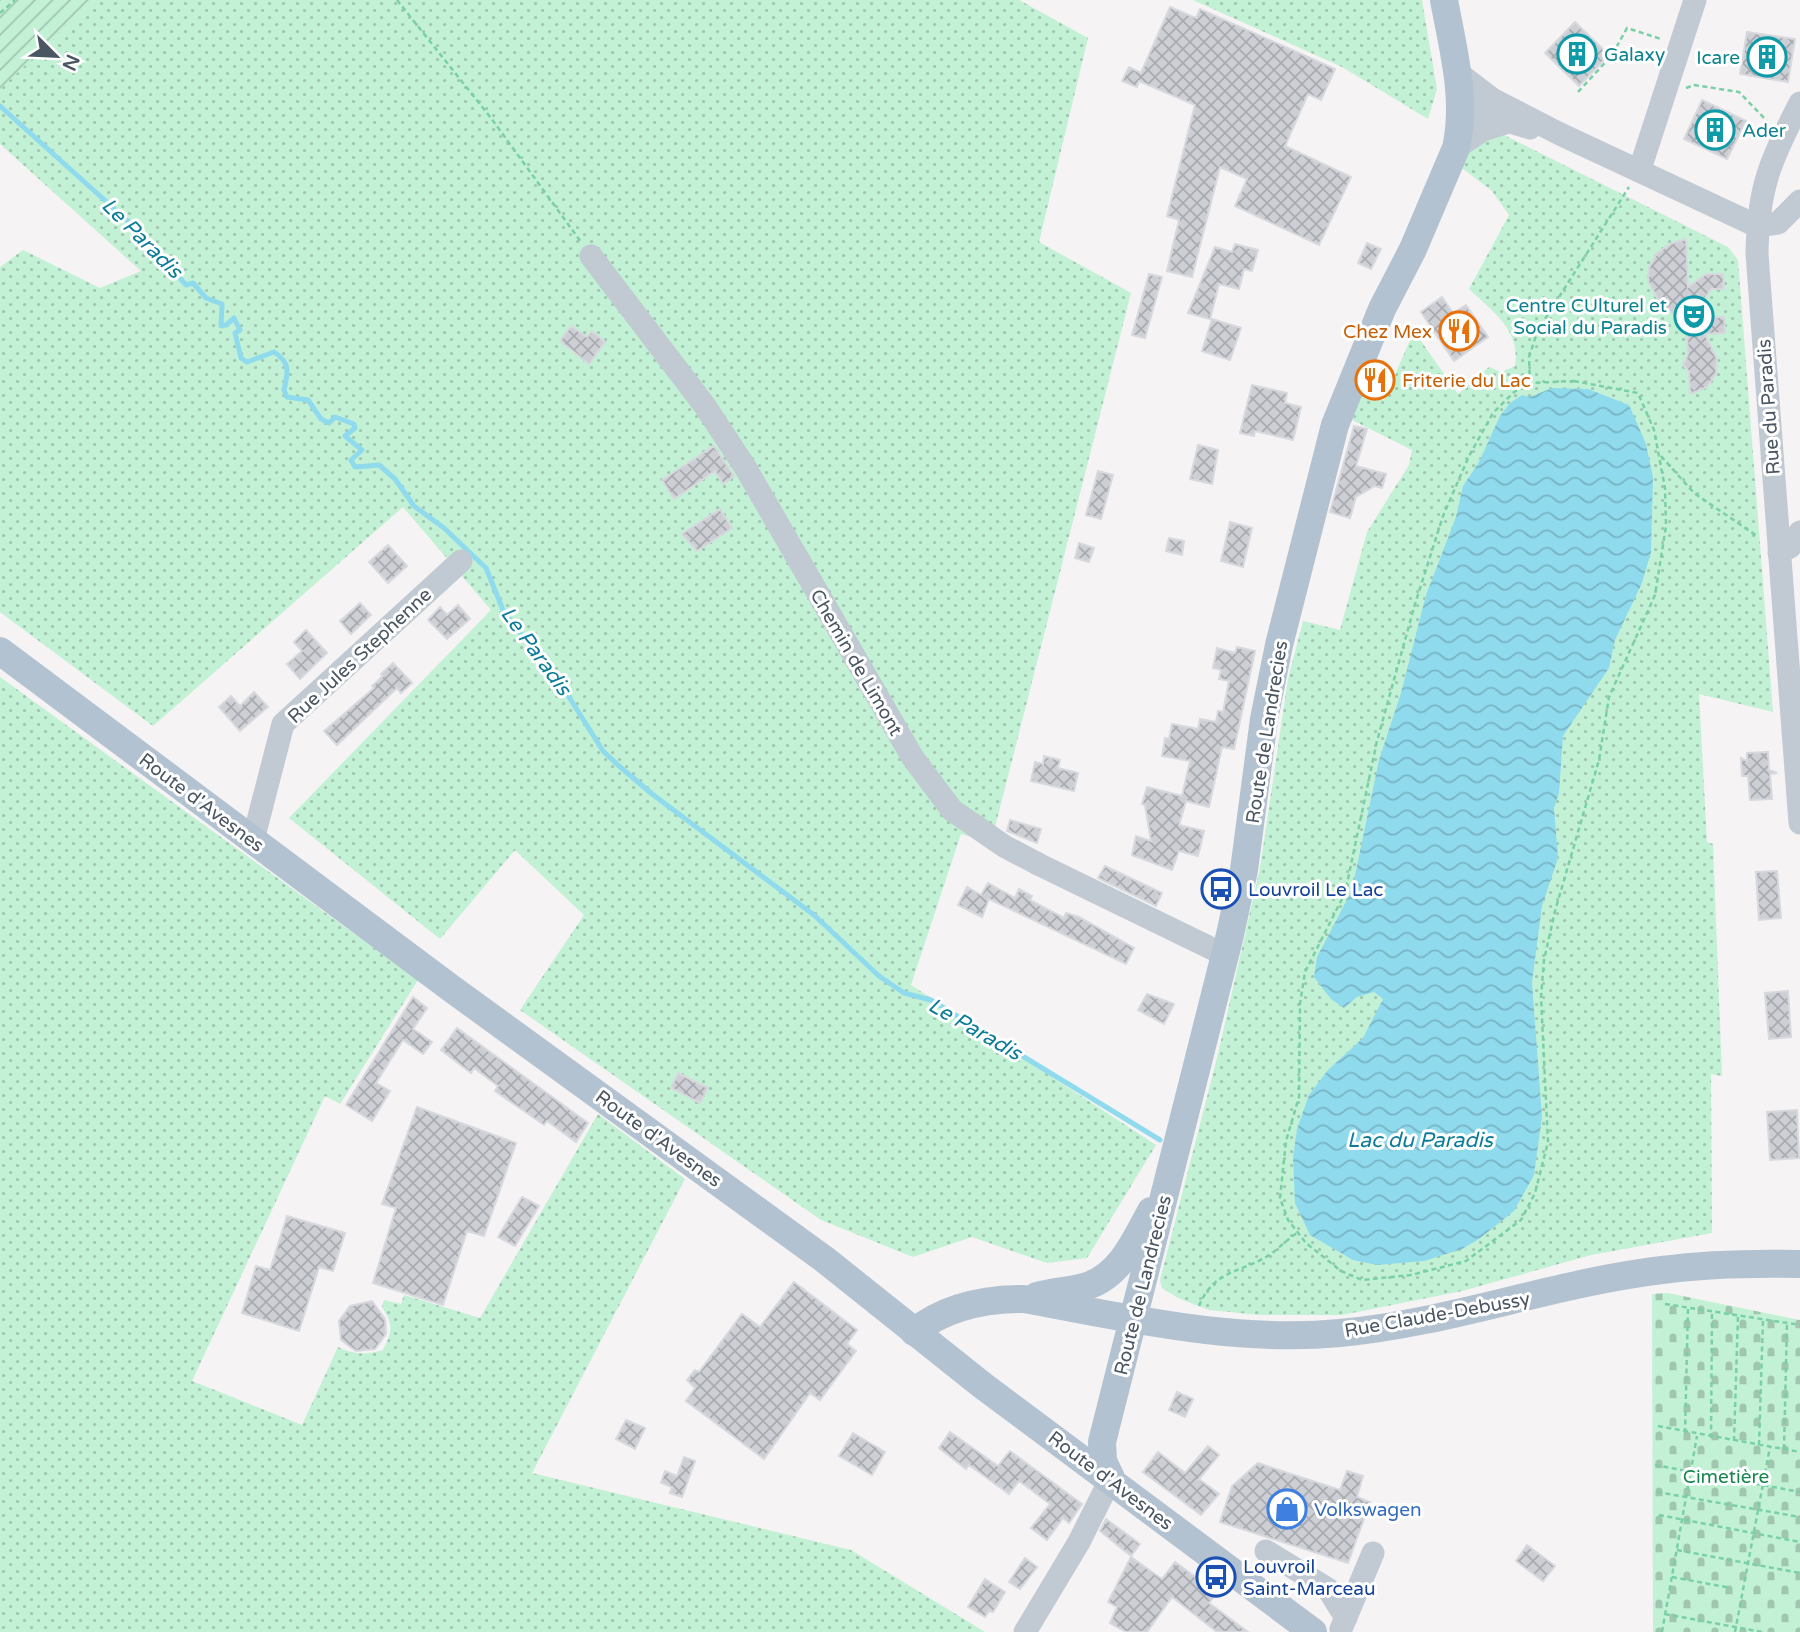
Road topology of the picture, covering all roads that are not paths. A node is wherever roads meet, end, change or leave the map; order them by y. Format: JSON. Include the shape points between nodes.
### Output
{"nodes":[{"id":1,"x":1444,"y":0,"type":"edge"},
{"id":2,"x":1695,"y":0,"type":"edge"},
{"id":3,"x":1458,"y":72,"type":"junction"},
{"id":4,"x":1800,"y":103,"type":"edge"},
{"id":5,"x":1460,"y":107,"type":"junction"},
{"id":6,"x":1505,"y":122,"type":"junction"},
{"id":7,"x":1560,"y":134,"type":"junction"},
{"id":8,"x":1456,"y":148,"type":"junction"},
{"id":9,"x":1640,"y":169,"type":"junction"},
{"id":10,"x":1800,"y":201,"type":"edge"},
{"id":11,"x":1757,"y":226,"type":"junction"},
{"id":12,"x":591,"y":256,"type":"road end"},
{"id":13,"x":1800,"y":532,"type":"edge"},
{"id":14,"x":1773,"y":546,"type":"junction"},
{"id":15,"x":461,"y":561,"type":"dead end"},
{"id":16,"x":0,"y":651,"type":"edge"},
{"id":17,"x":1800,"y":812,"type":"edge"},
{"id":18,"x":253,"y":840,"type":"junction"},
{"id":19,"x":1225,"y":955,"type":"junction"},
{"id":20,"x":1170,"y":1174,"type":"junction"},
{"id":21,"x":1800,"y":1264,"type":"edge"},
{"id":22,"x":1024,"y":1299,"type":"junction"},
{"id":23,"x":1133,"y":1319,"type":"junction"},
{"id":24,"x":914,"y":1332,"type":"junction"},
{"id":25,"x":1111,"y":1478,"type":"junction"},
{"id":26,"x":1266,"y":1551,"type":"dead end"},
{"id":27,"x":1373,"y":1553,"type":"dead end"},
{"id":28,"x":1343,"y":1625,"type":"edge"},
{"id":29,"x":1025,"y":1632,"type":"edge"},
{"id":30,"x":1312,"y":1632,"type":"edge"}],
"edges":[{"from":1,"to":3,"type":"main road","name":"Route de Landrecies"},
{"from":2,"to":9,"type":"street"},
{"from":3,"to":5,"type":"main road","name":"Route de Landrecies"},
{"from":3,"to":7,"type":"street","via":[[1492,99]]},
{"from":4,"to":11,"type":"street","name":"Rue du Paradis","via":[[1763,181]]},
{"from":5,"to":6,"type":"street"},
{"from":5,"to":8,"type":"main road","name":"Route de Landrecies"},
{"from":6,"to":7,"type":"street"},
{"from":6,"to":8,"type":"street"},
{"from":7,"to":9,"type":"street"},
{"from":8,"to":19,"type":"main road","name":"Route de Landrecies","via":[[1335,425],[1279,645],[1244,870]]},
{"from":9,"to":11,"type":"street"},
{"from":10,"to":11,"type":"street","via":[[1778,223]]},
{"from":11,"to":14,"type":"street","name":"Rue du Paradis"},
{"from":12,"to":19,"type":"street","name":"Chemin de Limont","via":[[705,406],[745,467],[913,758],[952,810],[1004,846]]},
{"from":13,"to":14,"type":"street","via":[[1790,547]]},
{"from":14,"to":17,"type":"street","name":"Rue du Paradis"},
{"from":15,"to":18,"type":"street","name":"Rue Jules Stephenne","via":[[283,724]]},
{"from":16,"to":18,"type":"main road","name":"Route d'Avesnes"},
{"from":18,"to":24,"type":"main road","name":"Route d'Avesnes","via":[[824,1259]]},
{"from":19,"to":20,"type":"main road","name":"Route de Landrecies"},
{"from":20,"to":22,"type":"main road","via":[[1128,1252],[1104,1278]]},
{"from":20,"to":23,"type":"main road","name":"Route de Landrecies"},
{"from":21,"to":23,"type":"main road","name":"Rue Claude-Debussy","via":[[1661,1270],[1340,1333],[1254,1335]]},
{"from":22,"to":23,"type":"main road","name":"Rue Claude-Debussy"},
{"from":22,"to":24,"type":"main road","name":"Rue Claude-Debussy","via":[[998,1299],[954,1309]]},
{"from":23,"to":25,"type":"main road","name":"Route de Landrecies","via":[[1102,1442],[1103,1461]]},
{"from":24,"to":25,"type":"main road","name":"Route d'Avesnes"},
{"from":25,"to":29,"type":"street"},
{"from":25,"to":30,"type":"main road","name":"Route d'Avesnes"},
{"from":26,"to":28,"type":"street","via":[[1328,1589]]},
{"from":27,"to":28,"type":"street"}]}
